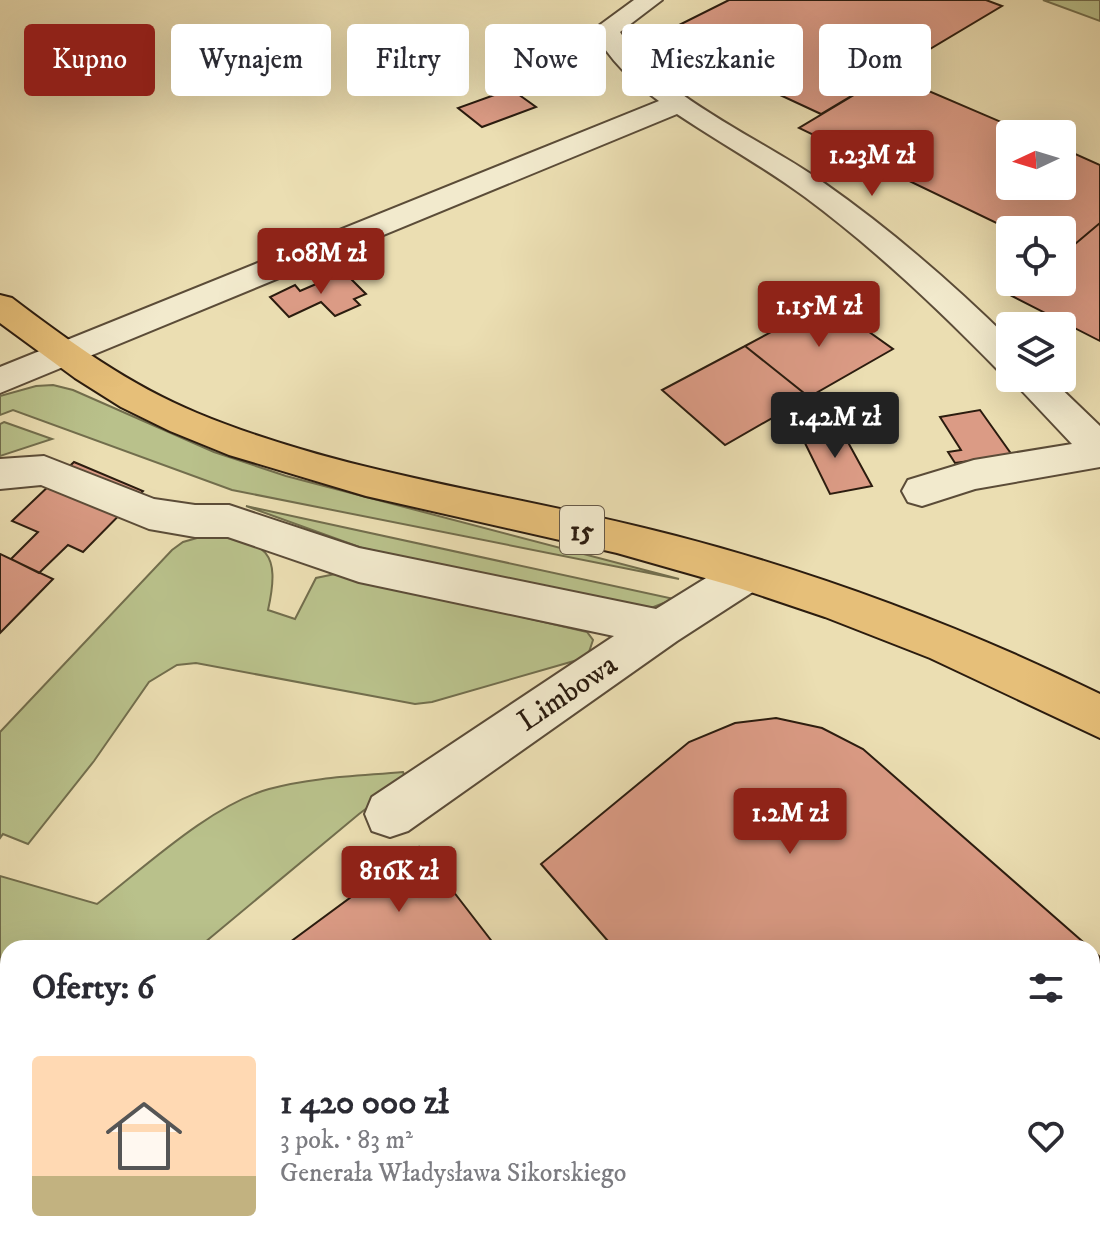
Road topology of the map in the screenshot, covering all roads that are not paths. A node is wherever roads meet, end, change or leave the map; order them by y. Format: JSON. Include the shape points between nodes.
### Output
{"nodes":[{"id":1,"x":650,"y":0,"type":"edge"},
{"id":2,"x":680,"y":103,"type":"junction"},
{"id":3,"x":0,"y":306,"type":"edge"},
{"id":4,"x":996,"y":347,"type":"edge"},
{"id":5,"x":62,"y":354,"type":"junction"},
{"id":6,"x":0,"y":381,"type":"edge"},
{"id":7,"x":1042,"y":392,"type":"edge"},
{"id":8,"x":1100,"y":451,"type":"edge"},
{"id":9,"x":0,"y":474,"type":"edge"},
{"id":10,"x":922,"y":491,"type":"dead end"},
{"id":11,"x":747,"y":574,"type":"junction"},
{"id":12,"x":661,"y":628,"type":"junction"},
{"id":13,"x":1100,"y":717,"type":"edge"},
{"id":14,"x":390,"y":814,"type":"dead end"}],
"edges":[{"from":1,"to":2,"type":"street","via":[[606,30],[612,46]]},
{"from":2,"to":4,"type":"street","via":[[861,224]]},
{"from":2,"to":5,"type":"street"},
{"from":3,"to":5,"type":"main road","number":"15"},
{"from":5,"to":6,"type":"street"},
{"from":5,"to":11,"type":"main road","number":"15","via":[[182,421],[267,453]]},
{"from":7,"to":8,"type":"street"},
{"from":8,"to":10,"type":"street","via":[[974,475]]},
{"from":9,"to":12,"type":"street","via":[[44,470],[149,514],[229,521],[359,565]]},
{"from":11,"to":12,"type":"street","name":"Limbowa"},
{"from":11,"to":13,"type":"main road","number":"15","via":[[898,625],[1027,679]]},
{"from":12,"to":14,"type":"street","name":"Limbowa"}]}
